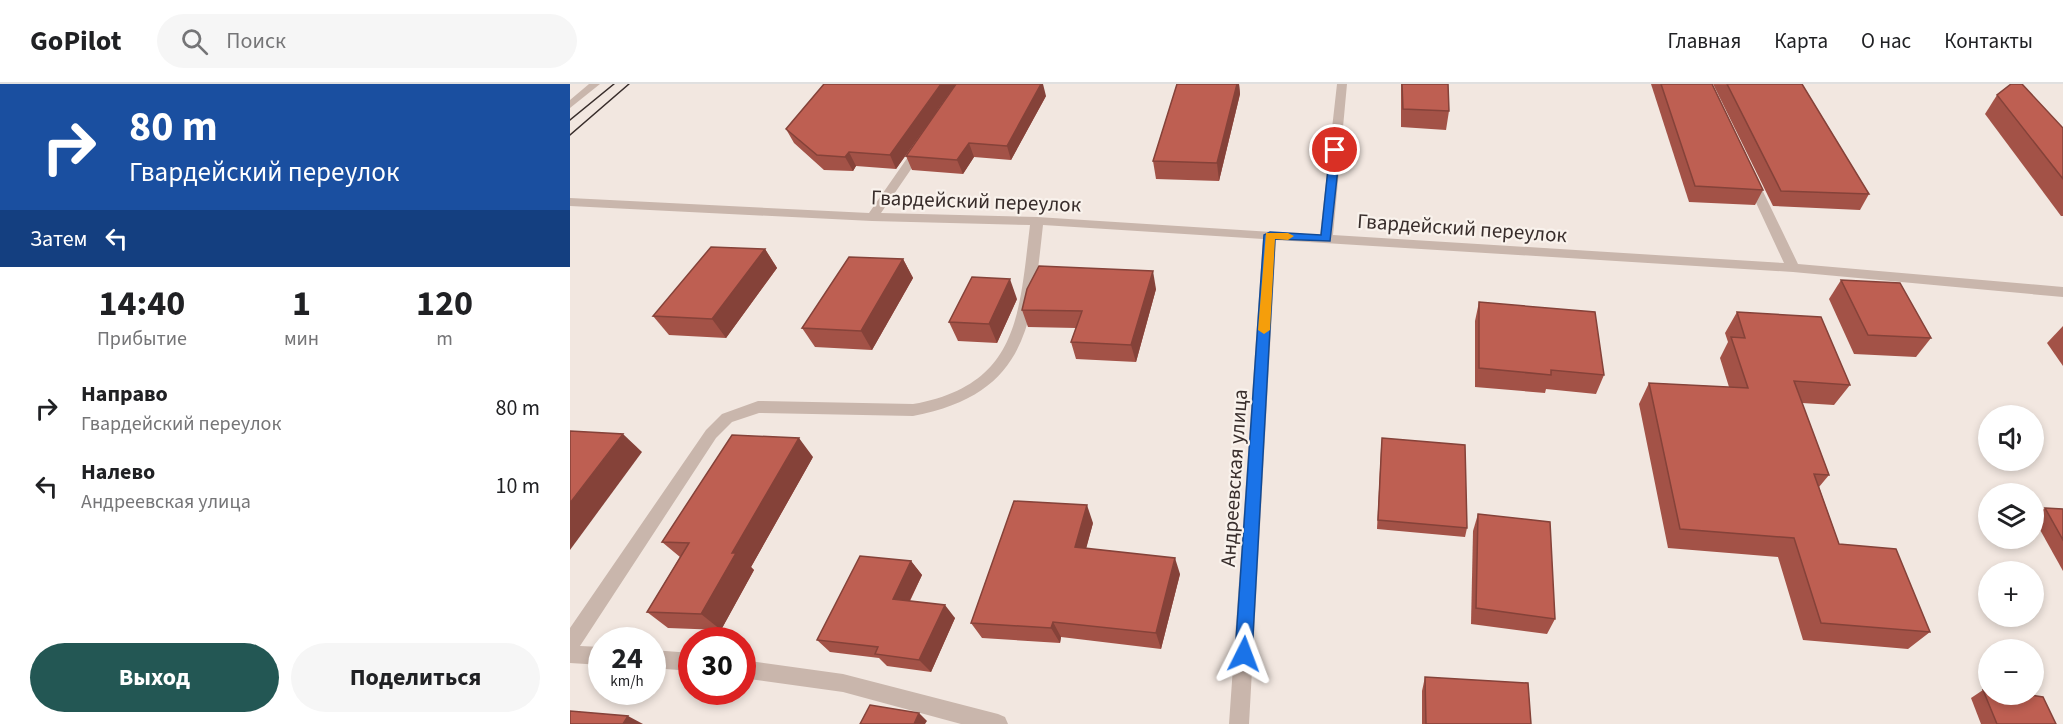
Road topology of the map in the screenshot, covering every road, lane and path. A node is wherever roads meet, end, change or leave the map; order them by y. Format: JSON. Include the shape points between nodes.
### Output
{"nodes":[{"id":1,"x":595,"y":84,"type":"edge"},
{"id":2,"x":1342,"y":84,"type":"edge"},
{"id":3,"x":570,"y":105,"type":"edge"},
{"id":4,"x":930,"y":131,"type":"edge"},
{"id":5,"x":1747,"y":171,"type":"edge"},
{"id":6,"x":570,"y":202,"type":"edge"},
{"id":7,"x":872,"y":217,"type":"junction"},
{"id":8,"x":1037,"y":221,"type":"junction"},
{"id":9,"x":1270,"y":235,"type":"junction"},
{"id":10,"x":1326,"y":239,"type":"junction"},
{"id":11,"x":1792,"y":268,"type":"junction"},
{"id":12,"x":2063,"y":292,"type":"edge"},
{"id":13,"x":570,"y":644,"type":"edge"},
{"id":14,"x":570,"y":654,"type":"edge"},
{"id":15,"x":588,"y":655,"type":"edge"},
{"id":16,"x":756,"y":671,"type":"edge"},
{"id":17,"x":998,"y":724,"type":"edge"},
{"id":18,"x":1239,"y":724,"type":"edge"}],
"edges":[{"from":1,"to":3,"type":"street"},
{"from":2,"to":10,"type":"street"},
{"from":4,"to":7,"type":"street"},
{"from":5,"to":11,"type":"street"},
{"from":6,"to":7,"type":"street","name":"Гвардейский переулок"},
{"from":7,"to":8,"type":"street","name":"Гвардейский переулок"},
{"from":8,"to":9,"type":"street","name":"Гвардейский переулок"},
{"from":8,"to":13,"type":"street","via":[[1028,291],[1010,354],[998,368],[939,406],[913,410],[764,406],[726,418],[711,434]]},
{"from":9,"to":10,"type":"street","name":"Гвардейский переулок"},
{"from":9,"to":18,"type":"street","name":"Андреевская улица"},
{"from":10,"to":11,"type":"street","name":"Гвардейский переулок"},
{"from":11,"to":12,"type":"street","name":"Гвардейский переулок"},
{"from":14,"to":15,"type":"street"},
{"from":16,"to":17,"type":"street","via":[[843,683]]}]}
